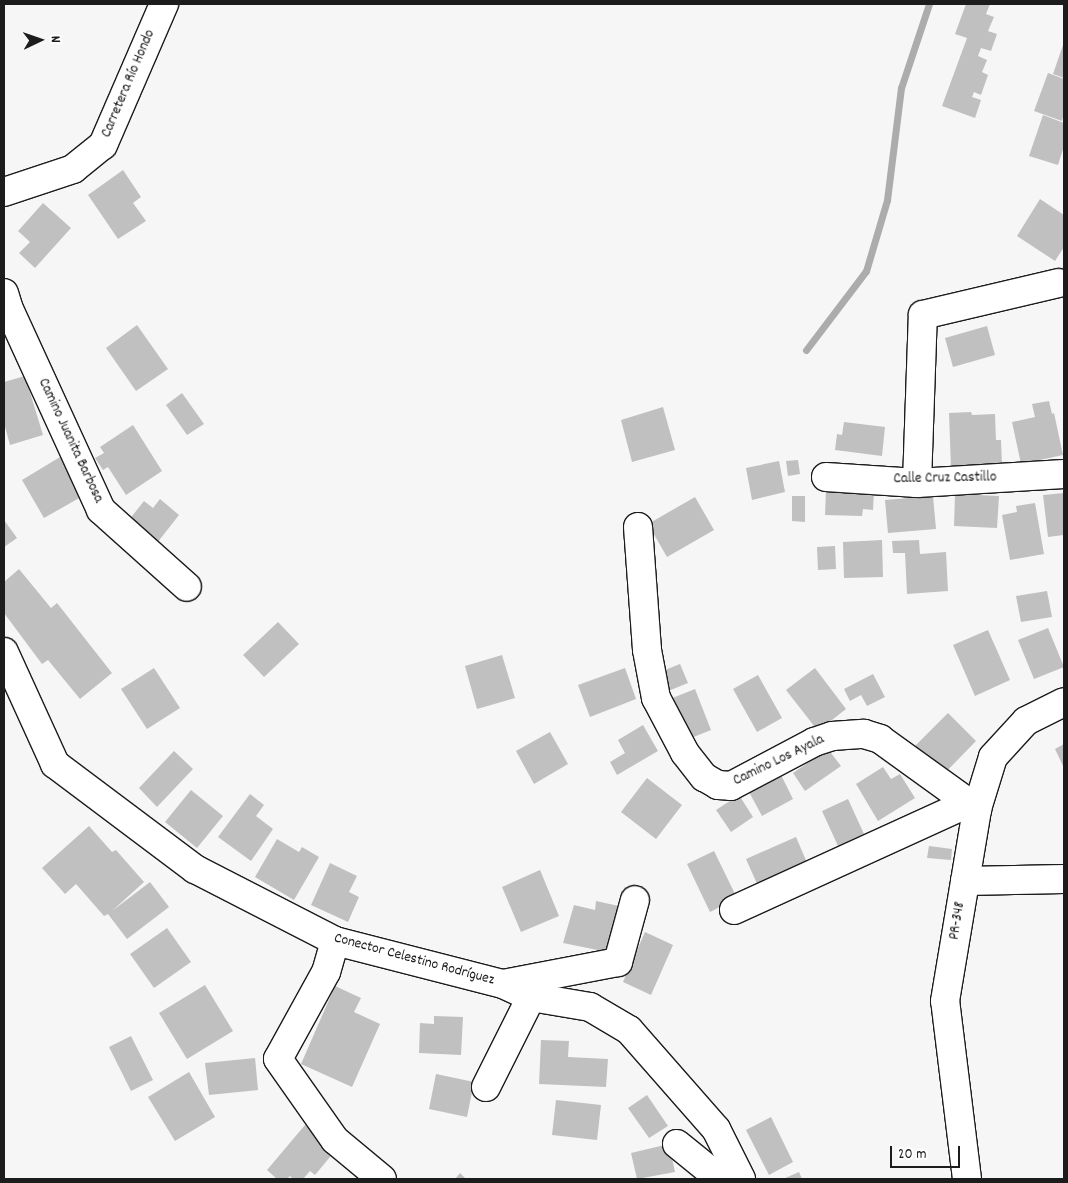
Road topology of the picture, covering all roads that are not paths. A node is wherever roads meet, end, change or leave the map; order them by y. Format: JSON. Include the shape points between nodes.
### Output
{"nodes":[{"id":1,"x":164,"y":4,"type":"edge"},
{"id":2,"x":4,"y":192,"type":"edge"},
{"id":3,"x":1058,"y":283,"type":"dead end"},
{"id":4,"x":4,"y":294,"type":"edge"},
{"id":5,"x":1064,"y":474,"type":"edge"},
{"id":6,"x":826,"y":477,"type":"dead end"},
{"id":7,"x":917,"y":483,"type":"junction"},
{"id":8,"x":638,"y":527,"type":"dead end"},
{"id":9,"x":188,"y":587,"type":"dead end"},
{"id":10,"x":4,"y":652,"type":"edge"},
{"id":11,"x":1064,"y":702,"type":"edge"},
{"id":12,"x":972,"y":806,"type":"junction"},
{"id":13,"x":1064,"y":879,"type":"edge"},
{"id":14,"x":965,"y":881,"type":"junction"},
{"id":15,"x":635,"y":900,"type":"dead end"},
{"id":16,"x":734,"y":910,"type":"dead end"},
{"id":17,"x":335,"y":940,"type":"junction"},
{"id":18,"x":503,"y":984,"type":"junction"},
{"id":19,"x":531,"y":997,"type":"junction"},
{"id":20,"x":486,"y":1086,"type":"dead end"},
{"id":21,"x":677,"y":1144,"type":"dead end"},
{"id":22,"x":382,"y":1179,"type":"edge"},
{"id":23,"x":720,"y":1179,"type":"edge"},
{"id":24,"x":741,"y":1179,"type":"edge"},
{"id":25,"x":967,"y":1179,"type":"edge"}],
"edges":[{"from":1,"to":2,"type":"street","name":"Carretera Río Hondo","via":[[103,145],[73,169]]},
{"from":3,"to":7,"type":"street","via":[[923,315]]},
{"from":4,"to":9,"type":"street","name":"Camino Juanita Barbosa","via":[[101,510]]},
{"from":5,"to":7,"type":"street","name":"Calle Cruz Castillo"},
{"from":6,"to":7,"type":"street","name":"Calle Cruz Castillo"},
{"from":8,"to":12,"type":"street","name":"Camino Los Ayala","via":[[647,650],[656,698],[685,753],[704,776],[718,785],[731,786],[814,742],[832,736],[864,734],[880,739]]},
{"from":10,"to":17,"type":"street","name":"Conector Celestino Rodríguez","via":[[55,764],[194,869]]},
{"from":11,"to":12,"type":"street","name":"PR-348","number":"PR-348","via":[[1026,721],[993,757]]},
{"from":12,"to":14,"type":"street","name":"PR-348","number":"PR-348"},
{"from":12,"to":16,"type":"street"},
{"from":13,"to":14,"type":"street"},
{"from":14,"to":25,"type":"street","name":"PR-348","number":"PR-348","via":[[945,1001]]},
{"from":15,"to":18,"type":"street","via":[[618,962]]},
{"from":17,"to":18,"type":"street","name":"Conector Celestino Rodríguez"},
{"from":17,"to":22,"type":"street","via":[[326,972],[278,1059],[336,1140]]},
{"from":18,"to":19,"type":"street","name":"Conector Celestino Rodríguez"},
{"from":19,"to":20,"type":"street"},
{"from":19,"to":24,"type":"street","name":"Conector Celestino Rodríguez","via":[[590,1007],[629,1030],[716,1129]]},
{"from":21,"to":23,"type":"street"}]}
